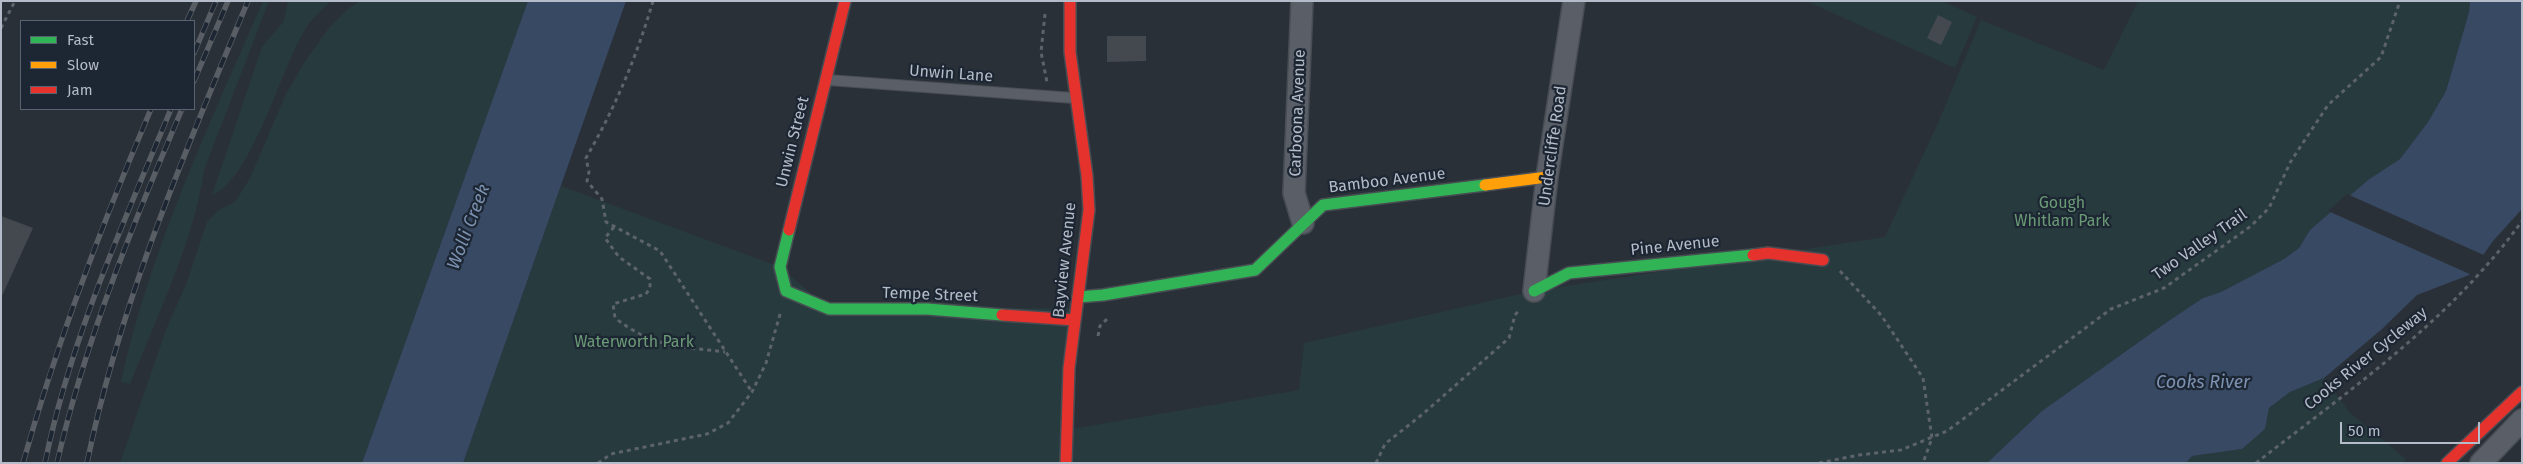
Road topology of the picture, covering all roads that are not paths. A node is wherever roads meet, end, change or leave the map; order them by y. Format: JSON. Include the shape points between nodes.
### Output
{"nodes":[{"id":1,"x":845,"y":1,"type":"edge"},
{"id":2,"x":1070,"y":1,"type":"edge"},
{"id":3,"x":1302,"y":1,"type":"edge"},
{"id":4,"x":1574,"y":1,"type":"edge"},
{"id":5,"x":826,"y":80,"type":"junction"},
{"id":6,"x":1074,"y":98,"type":"junction"},
{"id":7,"x":1547,"y":177,"type":"junction"},
{"id":8,"x":1303,"y":223,"type":"junction"},
{"id":9,"x":1823,"y":260,"type":"road end"},
{"id":10,"x":786,"y":291,"type":"joint"},
{"id":11,"x":1534,"y":291,"type":"joint"},
{"id":12,"x":1078,"y":297,"type":"junction"},
{"id":13,"x":1075,"y":320,"type":"junction"},
{"id":14,"x":2522,"y":392,"type":"edge"},
{"id":15,"x":2522,"y":420,"type":"edge"},
{"id":16,"x":1066,"y":463,"type":"edge"},
{"id":17,"x":2447,"y":463,"type":"edge"},
{"id":18,"x":2481,"y":463,"type":"edge"}],
"edges":[{"from":1,"to":5,"type":"street","name":"Unwin Street"},
{"from":2,"to":6,"type":"street","name":"Bayview Avenue","via":[[1067,34]]},
{"from":3,"to":8,"type":"street","name":"Carboona Avenue","via":[[1294,192]]},
{"from":4,"to":7,"type":"street","name":"Undercliffe Road"},
{"from":5,"to":6,"type":"lane","name":"Unwin Lane"},
{"from":5,"to":10,"type":"street","name":"Unwin Street","via":[[780,267]]},
{"from":6,"to":12,"type":"street","name":"Bayview Avenue","via":[[1089,202]]},
{"from":7,"to":8,"type":"street","name":"Bamboo Avenue","via":[[1323,205]]},
{"from":7,"to":11,"type":"street","name":"Undercliffe Road"},
{"from":8,"to":12,"type":"street","name":"Bamboo Avenue","via":[[1254,270]]},
{"from":9,"to":11,"type":"street","name":"Pine Avenue","via":[[1768,253],[1569,273]]},
{"from":10,"to":13,"type":"street","name":"Tempe Street","via":[[829,309],[927,309]]},
{"from":12,"to":13,"type":"street","name":"Bayview Avenue"},
{"from":13,"to":16,"type":"street","name":"Bayview Avenue","via":[[1066,408]]},
{"from":14,"to":17,"type":"street"},
{"from":15,"to":18,"type":"street"}]}
